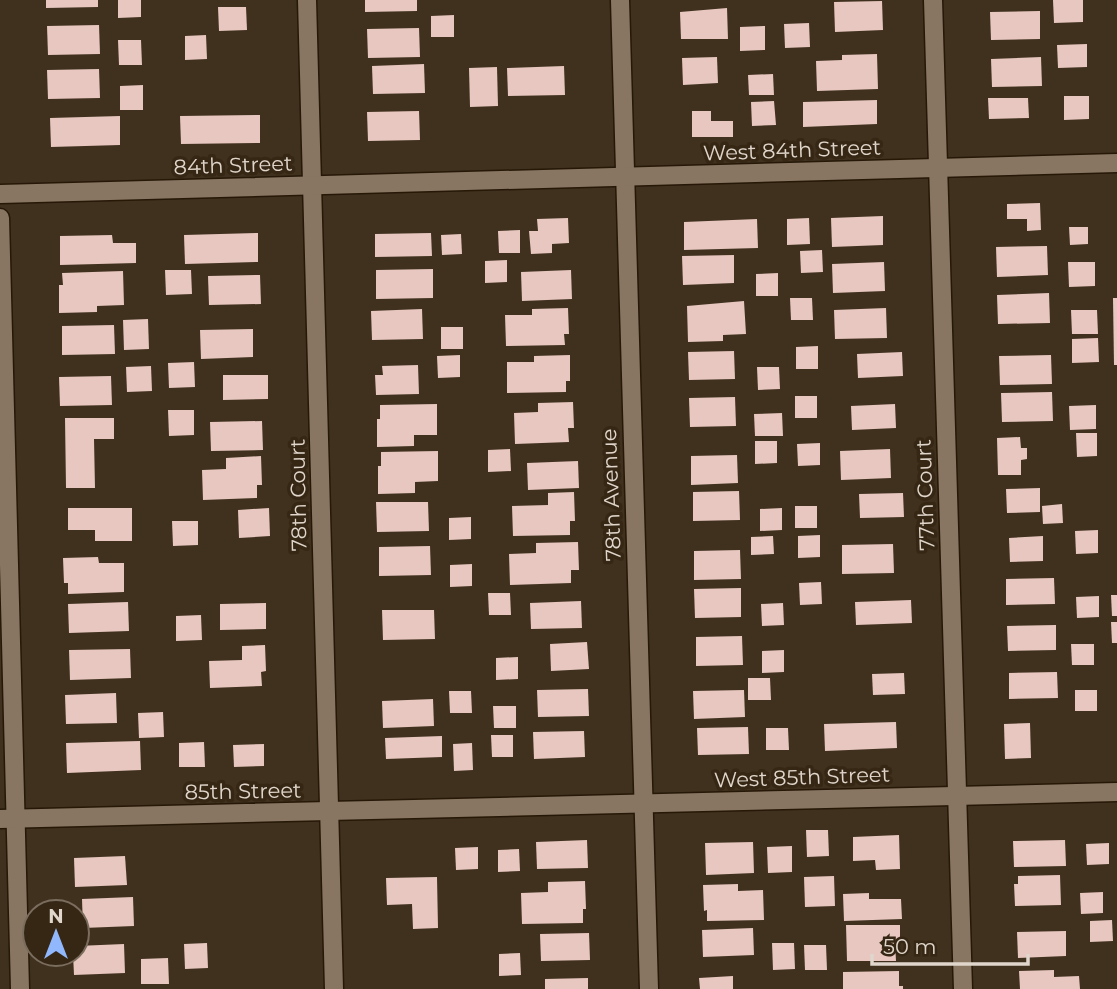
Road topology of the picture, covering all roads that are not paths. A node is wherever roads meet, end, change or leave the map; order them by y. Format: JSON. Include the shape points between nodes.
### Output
{"nodes":[{"id":1,"x":307,"y":0,"type":"edge"},
{"id":2,"x":620,"y":0,"type":"edge"},
{"id":3,"x":933,"y":0,"type":"edge"},
{"id":4,"x":1117,"y":163,"type":"edge"},
{"id":5,"x":938,"y":168,"type":"junction"},
{"id":6,"x":624,"y":177,"type":"junction"},
{"id":7,"x":468,"y":181,"type":"joint"},
{"id":8,"x":313,"y":185,"type":"junction"},
{"id":9,"x":0,"y":194,"type":"edge"},
{"id":10,"x":0,"y":218,"type":"edge"},
{"id":11,"x":1117,"y":792,"type":"edge"},
{"id":12,"x":957,"y":795,"type":"junction"},
{"id":13,"x":643,"y":804,"type":"junction"},
{"id":14,"x":487,"y":808,"type":"joint"},
{"id":15,"x":329,"y":813,"type":"junction"},
{"id":16,"x":7,"y":819,"type":"edge"},
{"id":17,"x":20,"y":989,"type":"edge"},
{"id":18,"x":334,"y":989,"type":"edge"},
{"id":19,"x":649,"y":989,"type":"edge"},
{"id":20,"x":963,"y":989,"type":"edge"}],
"edges":[{"from":1,"to":8,"type":"street","name":"78th Court"},
{"from":2,"to":6,"type":"street","name":"78th Avenue"},
{"from":3,"to":5,"type":"street","name":"77th Court"},
{"from":4,"to":5,"type":"street","name":"West 84th Street"},
{"from":5,"to":6,"type":"street","name":"West 84th Street"},
{"from":5,"to":12,"type":"street","name":"77th Court"},
{"from":6,"to":7,"type":"street","name":"West 84th Street"},
{"from":6,"to":13,"type":"street","name":"78th Avenue"},
{"from":7,"to":8,"type":"street","name":"84th Street"},
{"from":8,"to":9,"type":"street","name":"84th Street"},
{"from":8,"to":15,"type":"street","name":"78th Court"},
{"from":10,"to":16,"type":"street"},
{"from":11,"to":12,"type":"street","name":"West 85th Street"},
{"from":12,"to":13,"type":"street","name":"West 85th Street"},
{"from":12,"to":20,"type":"street","name":"77th Court"},
{"from":13,"to":14,"type":"street","name":"West 85th Street"},
{"from":13,"to":19,"type":"street","name":"78th Avenue"},
{"from":14,"to":15,"type":"street","name":"85th Street"},
{"from":15,"to":16,"type":"street","name":"85th Street"},
{"from":15,"to":18,"type":"street","name":"78th Court"},
{"from":16,"to":17,"type":"street"}]}
